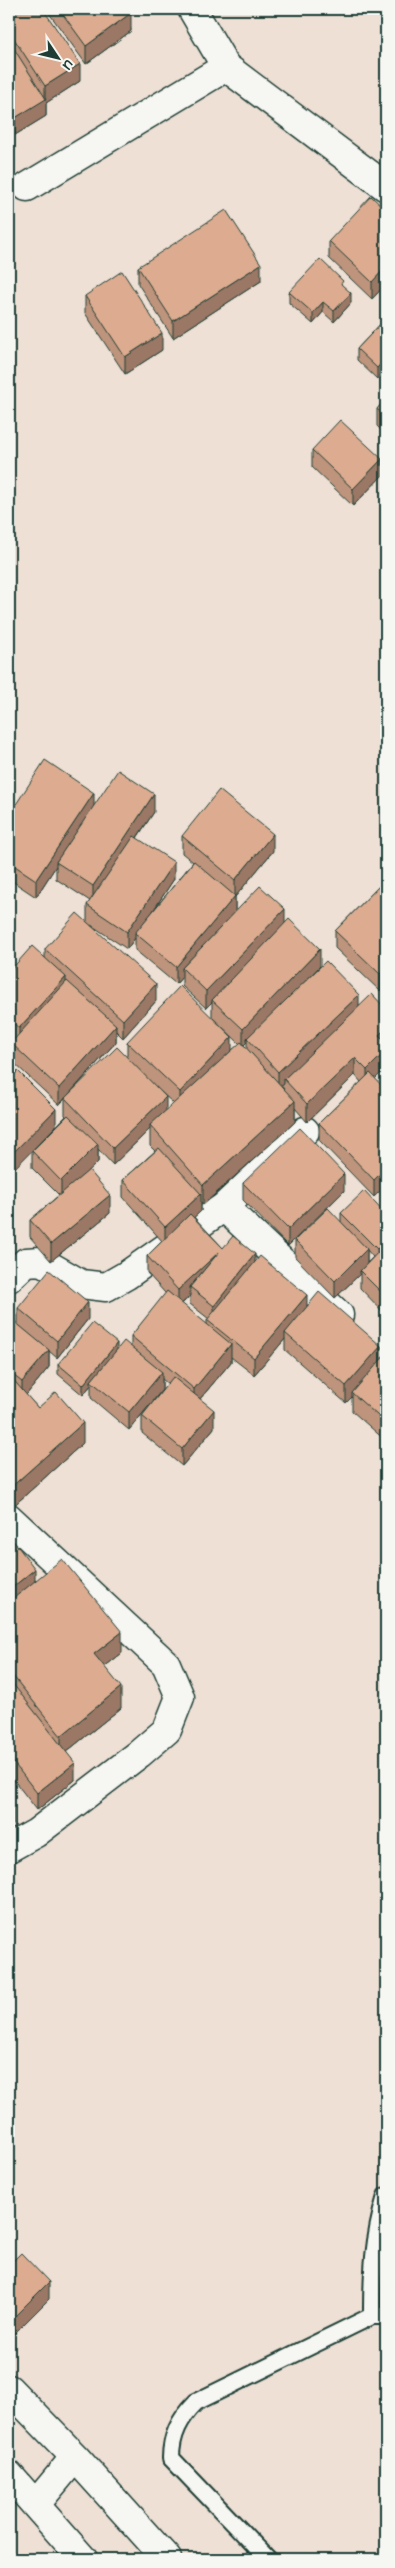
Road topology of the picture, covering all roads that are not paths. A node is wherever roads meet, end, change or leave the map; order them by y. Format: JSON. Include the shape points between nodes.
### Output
{"nodes":[{"id":1,"x":192,"y":9,"type":"edge"},
{"id":2,"x":226,"y":67,"type":"junction"},
{"id":3,"x":27,"y":187,"type":"dead end"},
{"id":4,"x":386,"y":187,"type":"edge"},
{"id":5,"x":305,"y":1131,"type":"edge"},
{"id":6,"x":224,"y":1207,"type":"junction"},
{"id":7,"x":9,"y":1278,"type":"edge"},
{"id":8,"x":339,"y":1315,"type":"edge"},
{"id":9,"x":9,"y":1518,"type":"edge"},
{"id":10,"x":9,"y":1848,"type":"edge"},
{"id":11,"x":386,"y":2196,"type":"edge"},
{"id":12,"x":379,"y":2316,"type":"edge"},
{"id":13,"x":9,"y":2389,"type":"edge"},
{"id":14,"x":75,"y":2457,"type":"junction"},
{"id":15,"x":9,"y":2475,"type":"edge"},
{"id":16,"x":36,"y":2504,"type":"junction"},
{"id":17,"x":73,"y":2556,"type":"edge"},
{"id":18,"x":167,"y":2559,"type":"edge"},
{"id":19,"x":268,"y":2559,"type":"edge"}],
"edges":[{"from":1,"to":2,"type":"street"},
{"from":2,"to":3,"type":"street"},
{"from":2,"to":4,"type":"street"},
{"from":5,"to":6,"type":"street"},
{"from":6,"to":7,"type":"street","via":[[106,1287],[81,1284],[41,1261],[26,1262]]},
{"from":6,"to":8,"type":"street"},
{"from":9,"to":10,"type":"street","via":[[166,1664],[180,1696],[167,1730],[36,1833]]},
{"from":11,"to":12,"type":"lane","via":[[372,2254]]},
{"from":12,"to":19,"type":"lane","via":[[196,2402],[177,2427],[171,2443],[171,2458]]},
{"from":13,"to":14,"type":"street"},
{"from":14,"to":16,"type":"street"},
{"from":14,"to":18,"type":"street"},
{"from":15,"to":16,"type":"street"},
{"from":16,"to":17,"type":"street"}]}
